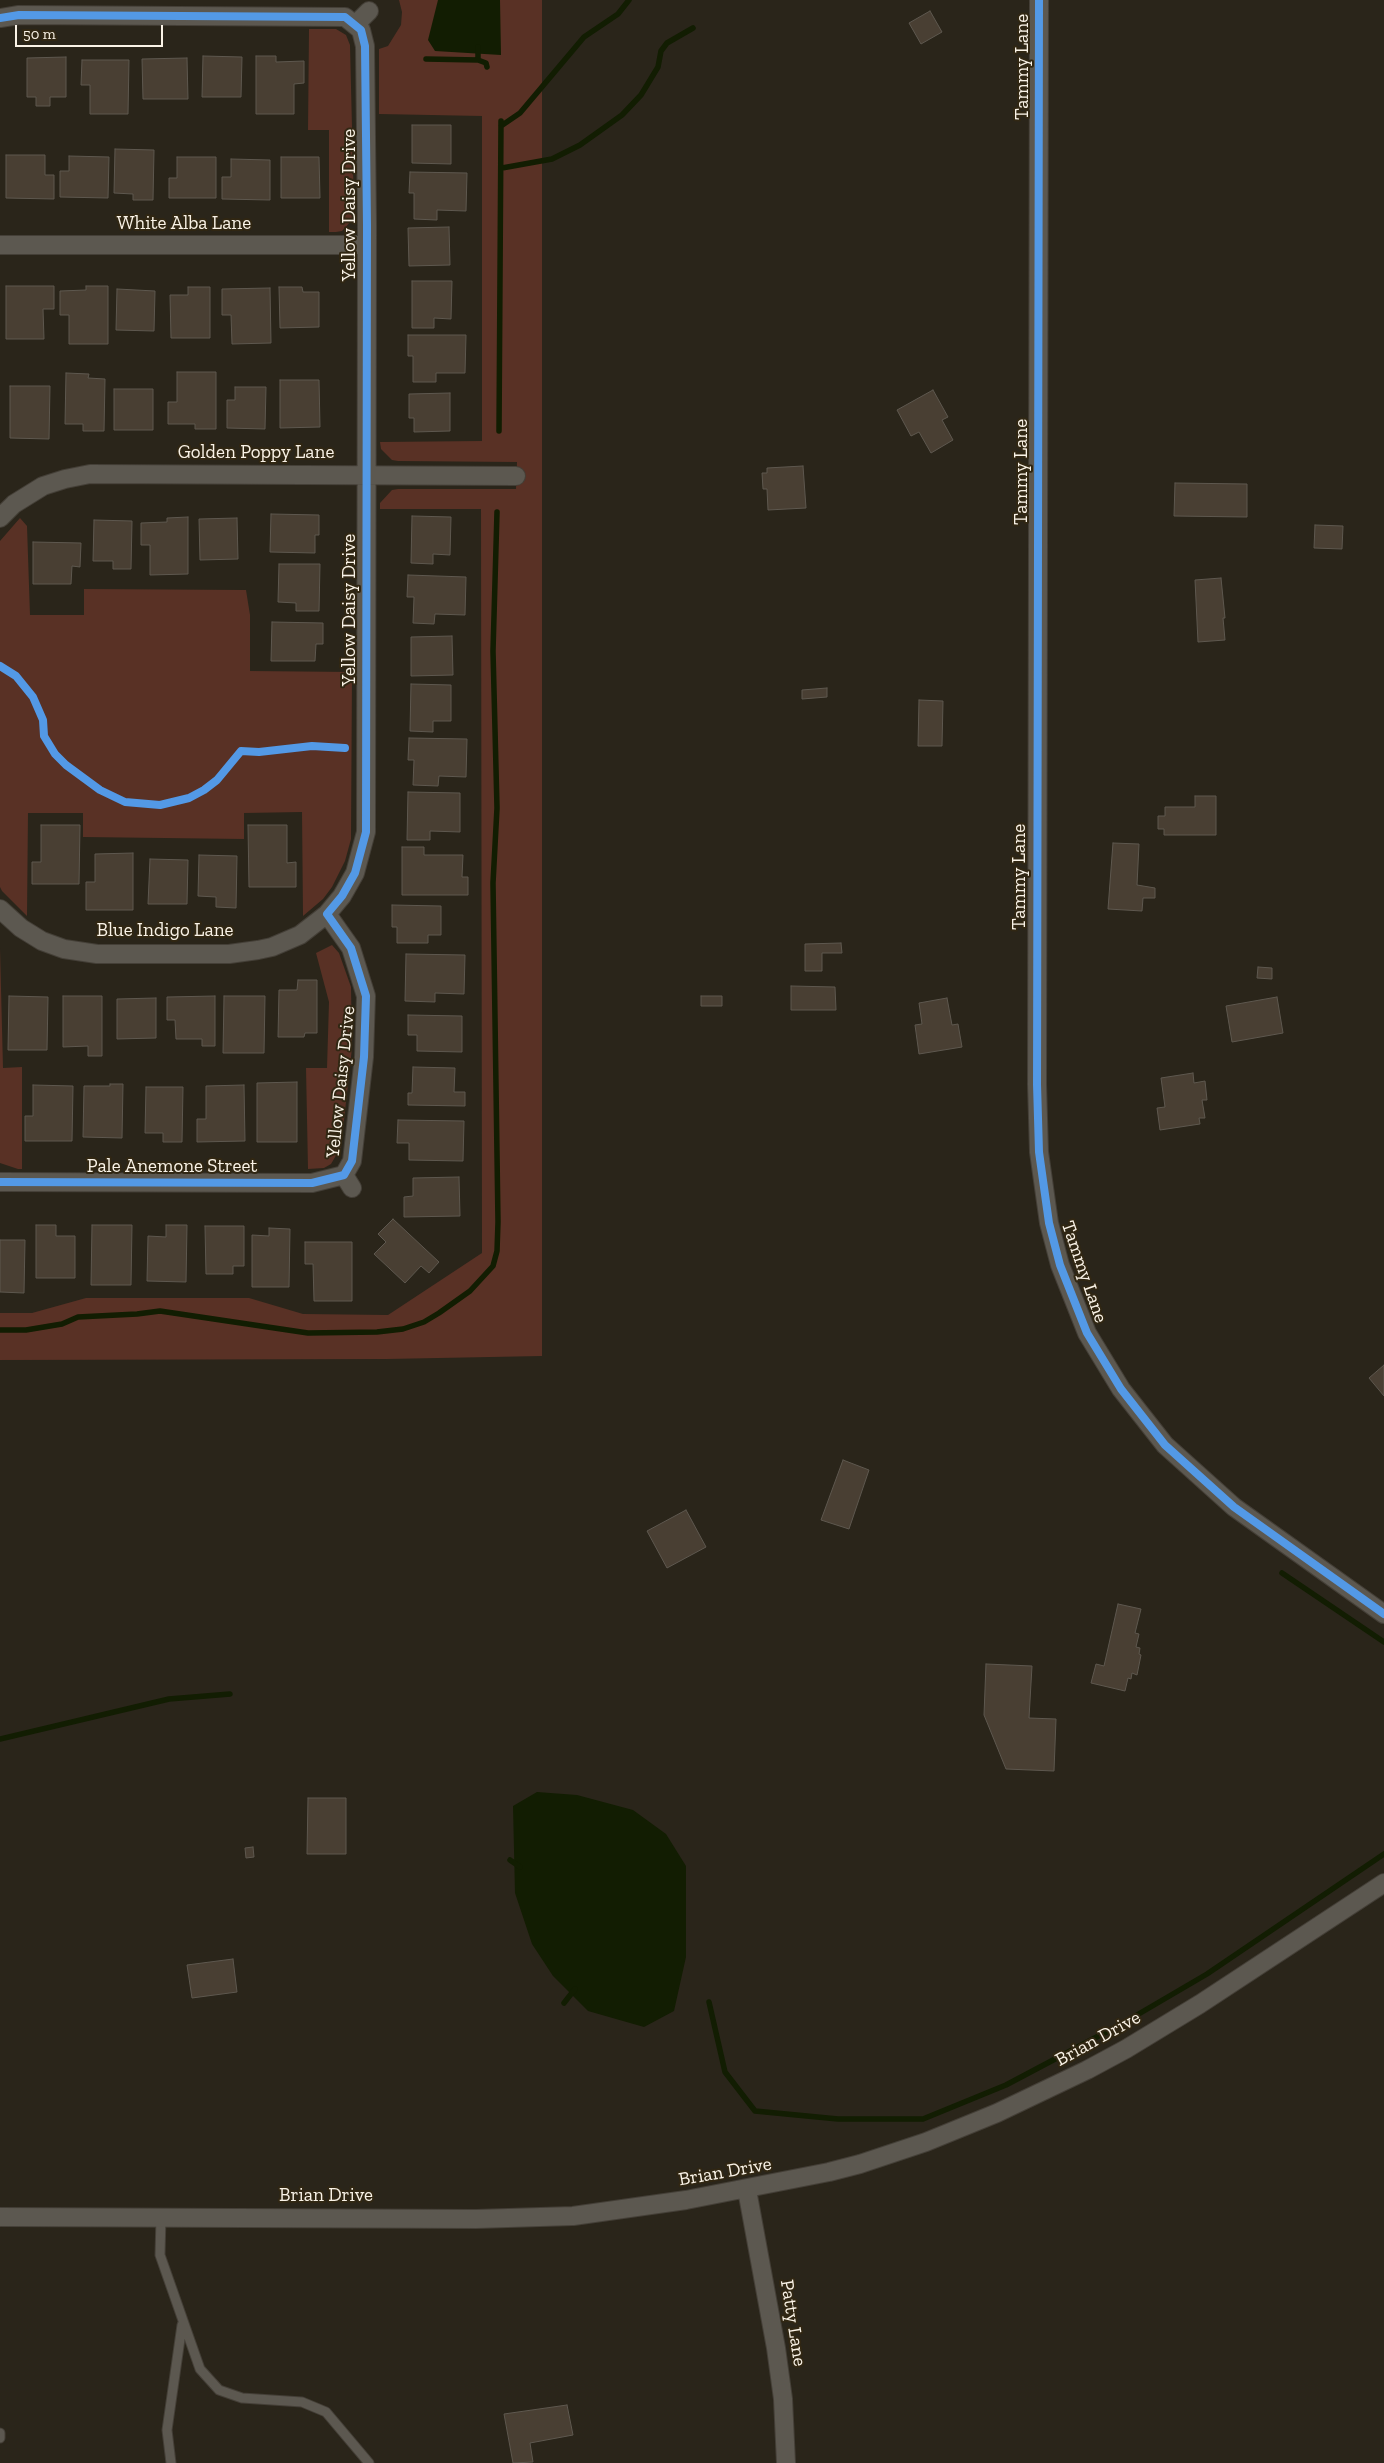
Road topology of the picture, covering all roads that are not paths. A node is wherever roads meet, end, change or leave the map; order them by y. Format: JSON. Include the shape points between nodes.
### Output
{"nodes":[{"id":1,"x":1039,"y":0,"type":"edge"},
{"id":2,"x":99,"y":8,"type":"edge"},
{"id":3,"x":369,"y":11,"type":"dead end"},
{"id":4,"x":0,"y":18,"type":"edge"},
{"id":5,"x":356,"y":24,"type":"junction"},
{"id":6,"x":0,"y":245,"type":"edge"},
{"id":7,"x":367,"y":246,"type":"junction"},
{"id":8,"x":367,"y":475,"type":"junction"},
{"id":9,"x":516,"y":476,"type":"dead end"},
{"id":10,"x":2,"y":512,"type":"edge"},
{"id":11,"x":1,"y":913,"type":"edge"},
{"id":12,"x":327,"y":914,"type":"junction"},
{"id":13,"x":0,"y":1182,"type":"edge"},
{"id":14,"x":348,"y":1182,"type":"joint"},
{"id":15,"x":1384,"y":1614,"type":"edge"},
{"id":16,"x":1384,"y":1883,"type":"edge"},
{"id":17,"x":747,"y":2190,"type":"junction"},
{"id":18,"x":161,"y":2216,"type":"junction"},
{"id":19,"x":0,"y":2217,"type":"edge"},
{"id":20,"x":182,"y":2319,"type":"junction"},
{"id":21,"x":0,"y":2434,"type":"edge"},
{"id":22,"x":0,"y":2438,"type":"edge"},
{"id":23,"x":171,"y":2463,"type":"edge"},
{"id":24,"x":369,"y":2463,"type":"edge"},
{"id":25,"x":786,"y":2463,"type":"edge"}],
"edges":[{"from":1,"to":15,"type":"street","name":"Tammy Lane","via":[[1037,1084],[1039,1152],[1048,1223],[1060,1265],[1087,1333],[1120,1389],[1153,1431],[1182,1462],[1234,1507]]},
{"from":2,"to":4,"type":"street"},
{"from":2,"to":5,"type":"street","via":[[336,15]]},
{"from":3,"to":5,"type":"street"},
{"from":5,"to":7,"type":"street","name":"Yellow Daisy Drive","via":[[364,38],[366,54]]},
{"from":6,"to":7,"type":"street","name":"White Alba Lane"},
{"from":7,"to":8,"type":"street","name":"Yellow Daisy Drive"},
{"from":8,"to":9,"type":"street","name":"Golden Poppy Lane"},
{"from":8,"to":10,"type":"street","name":"Golden Poppy Lane","via":[[90,474],[44,486]]},
{"from":8,"to":12,"type":"street","name":"Yellow Daisy Drive","via":[[366,832],[352,878]]},
{"from":11,"to":12,"type":"street","name":"Blue Indigo Lane","via":[[42,941],[64,949],[97,954],[229,954],[258,950],[293,938]]},
{"from":12,"to":14,"type":"street","name":"Yellow Daisy Drive","via":[[346,937],[356,958],[364,984],[366,1008],[354,1151]]},
{"from":13,"to":14,"type":"street","name":"Pale Anemone Street"},
{"from":16,"to":17,"type":"street","name":"Brian Drive","via":[[1126,2050],[1047,2090],[988,2117],[889,2155]]},
{"from":17,"to":18,"type":"street","name":"Brian Drive","via":[[573,2216]]},
{"from":17,"to":25,"type":"street","name":"Patty Lane","via":[[776,2348],[783,2399]]},
{"from":18,"to":19,"type":"street","name":"Brian Drive"},
{"from":18,"to":20,"type":"lane","via":[[160,2255]]},
{"from":20,"to":23,"type":"lane","via":[[167,2430]]},
{"from":20,"to":24,"type":"lane","via":[[200,2369],[219,2390],[242,2398],[302,2402],[326,2412]]},
{"from":21,"to":22,"type":"lane"}]}
